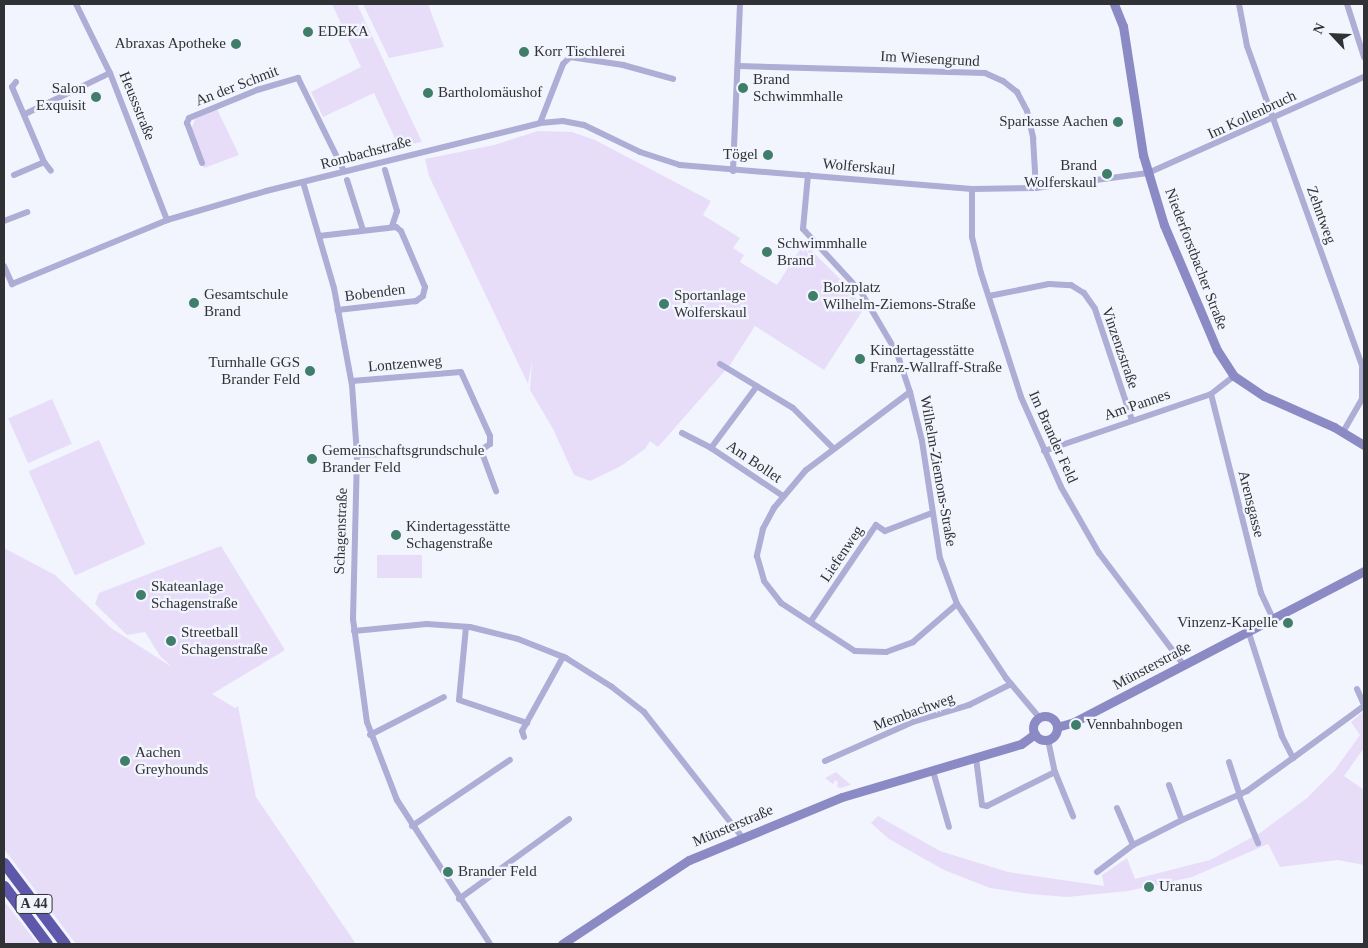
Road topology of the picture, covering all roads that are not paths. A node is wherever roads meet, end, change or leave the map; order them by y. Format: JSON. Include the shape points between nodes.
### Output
{"nodes":[{"id":1,"x":76,"y":4,"type":"edge"},
{"id":2,"x":740,"y":4,"type":"edge"},
{"id":3,"x":1114,"y":4,"type":"edge"},
{"id":4,"x":1239,"y":4,"type":"edge"},
{"id":5,"x":1347,"y":4,"type":"edge"},
{"id":6,"x":1364,"y":57,"type":"edge"},
{"id":7,"x":738,"y":66,"type":"junction"},
{"id":8,"x":110,"y":72,"type":"junction"},
{"id":9,"x":1364,"y":77,"type":"edge"},
{"id":10,"x":673,"y":79,"type":"dead end"},
{"id":11,"x":16,"y":82,"type":"dead end"},
{"id":12,"x":24,"y":114,"type":"junction"},
{"id":13,"x":1273,"y":118,"type":"junction"},
{"id":14,"x":540,"y":123,"type":"junction"},
{"id":15,"x":44,"y":162,"type":"junction"},
{"id":16,"x":202,"y":162,"type":"dead end"},
{"id":17,"x":385,"y":170,"type":"dead end"},
{"id":18,"x":51,"y":171,"type":"dead end"},
{"id":19,"x":344,"y":171,"type":"junction"},
{"id":20,"x":733,"y":171,"type":"junction"},
{"id":21,"x":1148,"y":172,"type":"junction"},
{"id":22,"x":14,"y":175,"type":"dead end"},
{"id":23,"x":808,"y":176,"type":"junction"},
{"id":24,"x":347,"y":180,"type":"dead end"},
{"id":25,"x":302,"y":182,"type":"junction"},
{"id":26,"x":1036,"y":188,"type":"junction"},
{"id":27,"x":972,"y":189,"type":"junction"},
{"id":28,"x":27,"y":212,"type":"dead end"},
{"id":29,"x":167,"y":220,"type":"junction"},
{"id":30,"x":4,"y":222,"type":"edge"},
{"id":31,"x":392,"y":226,"type":"junction"},
{"id":32,"x":363,"y":230,"type":"junction"},
{"id":33,"x":319,"y":236,"type":"junction"},
{"id":34,"x":4,"y":266,"type":"edge"},
{"id":35,"x":989,"y":296,"type":"junction"},
{"id":36,"x":338,"y":310,"type":"junction"},
{"id":37,"x":720,"y":364,"type":"dead end"},
{"id":38,"x":1234,"y":376,"type":"junction"},
{"id":39,"x":1364,"y":378,"type":"edge"},
{"id":40,"x":352,"y":381,"type":"junction"},
{"id":41,"x":757,"y":386,"type":"junction"},
{"id":42,"x":910,"y":392,"type":"junction"},
{"id":43,"x":1210,"y":394,"type":"junction"},
{"id":44,"x":1132,"y":420,"type":"junction"},
{"id":45,"x":1343,"y":432,"type":"junction"},
{"id":46,"x":682,"y":433,"type":"dead end"},
{"id":47,"x":1364,"y":445,"type":"edge"},
{"id":48,"x":711,"y":448,"type":"junction"},
{"id":49,"x":833,"y":448,"type":"junction"},
{"id":50,"x":481,"y":450,"type":"junction"},
{"id":51,"x":1044,"y":451,"type":"junction"},
{"id":52,"x":357,"y":455,"type":"junction"},
{"id":53,"x":496,"y":490,"type":"dead end"},
{"id":54,"x":783,"y":496,"type":"junction"},
{"id":55,"x":932,"y":513,"type":"junction"},
{"id":56,"x":1364,"y":571,"type":"edge"},
{"id":57,"x":957,"y":604,"type":"junction"},
{"id":58,"x":1272,"y":617,"type":"junction"},
{"id":59,"x":811,"y":621,"type":"junction"},
{"id":60,"x":466,"y":627,"type":"junction"},
{"id":61,"x":1248,"y":630,"type":"junction"},
{"id":62,"x":354,"y":631,"type":"junction"},
{"id":63,"x":564,"y":657,"type":"junction"},
{"id":64,"x":1183,"y":664,"type":"junction"},
{"id":65,"x":1011,"y":684,"type":"junction"},
{"id":66,"x":1357,"y":689,"type":"dead end"},
{"id":67,"x":444,"y":697,"type":"dead end"},
{"id":68,"x":1364,"y":705,"type":"edge"},
{"id":69,"x":1039,"y":717,"type":"junction"},
{"id":70,"x":527,"y":723,"type":"junction"},
{"id":71,"x":1058,"y":727,"type":"junction"},
{"id":72,"x":1035,"y":734,"type":"junction"},
{"id":73,"x":370,"y":735,"type":"junction"},
{"id":74,"x":524,"y":737,"type":"dead end"},
{"id":75,"x":1048,"y":740,"type":"junction"},
{"id":76,"x":976,"y":758,"type":"junction"},
{"id":77,"x":1292,"y":758,"type":"junction"},
{"id":78,"x":510,"y":760,"type":"dead end"},
{"id":79,"x":825,"y":761,"type":"dead end"},
{"id":80,"x":1228,"y":762,"type":"dead end"},
{"id":81,"x":933,"y":771,"type":"junction"},
{"id":82,"x":1055,"y":772,"type":"junction"},
{"id":83,"x":1169,"y":785,"type":"dead end"},
{"id":84,"x":1240,"y":795,"type":"junction"},
{"id":85,"x":1116,"y":808,"type":"dead end"},
{"id":86,"x":1074,"y":816,"type":"dead end"},
{"id":87,"x":569,"y":819,"type":"dead end"},
{"id":88,"x":1182,"y":820,"type":"junction"},
{"id":89,"x":412,"y":826,"type":"junction"},
{"id":90,"x":949,"y":826,"type":"dead end"},
{"id":91,"x":742,"y":837,"type":"junction"},
{"id":92,"x":1258,"y":843,"type":"dead end"},
{"id":93,"x":1133,"y":845,"type":"junction"},
{"id":94,"x":4,"y":863,"type":"edge"},
{"id":95,"x":1096,"y":872,"type":"dead end"},
{"id":96,"x":4,"y":886,"type":"edge"},
{"id":97,"x":459,"y":899,"type":"junction"},
{"id":98,"x":47,"y":944,"type":"edge"},
{"id":99,"x":65,"y":944,"type":"edge"},
{"id":100,"x":490,"y":944,"type":"edge"},
{"id":101,"x":562,"y":944,"type":"edge"}],
"edges":[{"from":1,"to":8,"type":"street","name":"Heussstraße"},
{"from":2,"to":7,"type":"street"},
{"from":3,"to":21,"type":"street","name":"Niederforstbacher Straße","via":[[1123,26],[1136,126]]},
{"from":4,"to":13,"type":"street","name":"Zehntweg","via":[[1246,46]]},
{"from":5,"to":6,"type":"street"},
{"from":7,"to":20,"type":"street"},
{"from":7,"to":26,"type":"street","name":"Im Wiesengrund","via":[[985,73],[1003,81],[1016,92],[1027,111],[1033,138]]},
{"from":8,"to":12,"type":"street"},
{"from":8,"to":29,"type":"street","name":"Heussstraße"},
{"from":9,"to":13,"type":"street","name":"Im Kollenbruch"},
{"from":10,"to":14,"type":"street","via":[[623,65],[570,57],[563,64]]},
{"from":11,"to":12,"type":"street","via":[[12,87]]},
{"from":12,"to":15,"type":"street"},
{"from":13,"to":21,"type":"street","name":"Im Kollenbruch"},
{"from":13,"to":39,"type":"street","name":"Zehntweg"},
{"from":14,"to":19,"type":"street","name":"Rombachstraße"},
{"from":14,"to":20,"type":"street","name":"Rombachstraße","via":[[579,124],[660,160]]},
{"from":15,"to":18,"type":"street"},
{"from":15,"to":22,"type":"street"},
{"from":16,"to":19,"type":"street","name":"An der Schmit","via":[[187,123],[189,118],[298,78]]},
{"from":17,"to":31,"type":"street","via":[[397,211]]},
{"from":19,"to":25,"type":"street","name":"Rombachstraße"},
{"from":20,"to":23,"type":"street","name":"Wolferskaul"},
{"from":21,"to":26,"type":"street","name":"Wolferskaul"},
{"from":21,"to":38,"type":"street","name":"Niederforstbacher Straße","via":[[1164,225],[1191,292],[1217,350]]},
{"from":23,"to":27,"type":"street","name":"Wolferskaul"},
{"from":23,"to":42,"type":"street","name":"Wilhelm-Ziemons-Straße","via":[[803,229],[861,292],[897,354]]},
{"from":24,"to":32,"type":"street"},
{"from":25,"to":29,"type":"street","name":"Rombachstraße"},
{"from":25,"to":33,"type":"street","name":"Schagenstraße"},
{"from":26,"to":27,"type":"street","name":"Wolferskaul"},
{"from":27,"to":35,"type":"street","name":"Im Brander Feld","via":[[972,237]]},
{"from":28,"to":30,"type":"street"},
{"from":29,"to":34,"type":"street","name":"Rombachstraße","via":[[12,284]]},
{"from":31,"to":32,"type":"street"},
{"from":31,"to":36,"type":"street","name":"Bobenden","via":[[401,231],[424,283],[423,296],[416,301]]},
{"from":32,"to":33,"type":"street"},
{"from":33,"to":36,"type":"street","name":"Schagenstraße"},
{"from":35,"to":44,"type":"street","name":"Vinzenzstraße","via":[[1049,284],[1071,285],[1084,293],[1095,309]]},
{"from":35,"to":51,"type":"street","name":"Im Brander Feld","via":[[1021,397]]},
{"from":36,"to":40,"type":"street","name":"Schagenstraße"},
{"from":37,"to":41,"type":"street"},
{"from":38,"to":43,"type":"street","name":"Am Pannes"},
{"from":38,"to":45,"type":"street","name":"Niederforstbacher Straße","via":[[1264,396]]},
{"from":39,"to":45,"type":"street","name":"Zehntweg","via":[[1359,407]]},
{"from":40,"to":50,"type":"street","name":"Lontzenweg","via":[[461,372],[490,436],[490,444]]},
{"from":40,"to":52,"type":"street","name":"Schagenstraße"},
{"from":41,"to":48,"type":"street","name":"Am Bollet"},
{"from":41,"to":49,"type":"street","via":[[805,417]]},
{"from":42,"to":49,"type":"street"},
{"from":42,"to":55,"type":"street","name":"Wilhelm-Ziemons-Straße","via":[[922,441]]},
{"from":43,"to":44,"type":"street","name":"Am Pannes"},
{"from":43,"to":58,"type":"street","name":"Arensgasse","via":[[1260,593]]},
{"from":44,"to":51,"type":"street","name":"Am Pannes"},
{"from":45,"to":47,"type":"street","name":"Niederforstbacher Straße"},
{"from":46,"to":48,"type":"street","name":"Am Bollet"},
{"from":48,"to":54,"type":"street","name":"Am Bollet"},
{"from":49,"to":54,"type":"street","via":[[806,470]]},
{"from":50,"to":52,"type":"street"},
{"from":50,"to":53,"type":"street"},
{"from":51,"to":64,"type":"street","name":"Im Brander Feld","via":[[1099,553]]},
{"from":52,"to":62,"type":"street","name":"Schagenstraße","via":[[352,581]]},
{"from":54,"to":59,"type":"street","via":[[762,529],[757,556],[764,581],[781,603]]},
{"from":55,"to":57,"type":"street","name":"Wilhelm-Ziemons-Straße","via":[[940,558]]},
{"from":55,"to":59,"type":"street","name":"Liefenweg","via":[[885,530],[876,526]]},
{"from":56,"to":58,"type":"street","name":"Münsterstraße"},
{"from":57,"to":59,"type":"street","via":[[913,642],[886,652],[856,651]]},
{"from":57,"to":65,"type":"street","name":"Wilhelm-Ziemons-Straße"},
{"from":58,"to":61,"type":"street","name":"Münsterstraße"},
{"from":60,"to":62,"type":"street","via":[[427,624]]},
{"from":60,"to":63,"type":"street","via":[[518,639]]},
{"from":60,"to":70,"type":"street","via":[[459,700]]},
{"from":61,"to":64,"type":"street","name":"Münsterstraße"},
{"from":61,"to":77,"type":"street"},
{"from":62,"to":73,"type":"street","name":"Schagenstraße"},
{"from":63,"to":70,"type":"street"},
{"from":63,"to":91,"type":"street","via":[[609,684],[644,712]]},
{"from":64,"to":71,"type":"street","name":"Münsterstraße","via":[[1074,722]]},
{"from":65,"to":69,"type":"street","name":"Wilhelm-Ziemons-Straße"},
{"from":65,"to":79,"type":"street","name":"Membachweg","via":[[969,705],[913,722]]},
{"from":66,"to":68,"type":"street"},
{"from":67,"to":73,"type":"street"},
{"from":68,"to":77,"type":"street"},
{"from":69,"to":71,"type":"street","via":[[1050,717]]},
{"from":69,"to":72,"type":"street","via":[[1034,724]]},
{"from":70,"to":74,"type":"street","via":[[522,731]]},
{"from":71,"to":75,"type":"street"},
{"from":72,"to":75,"type":"street"},
{"from":72,"to":76,"type":"street","name":"Münsterstraße","via":[[1021,744]]},
{"from":73,"to":89,"type":"street","name":"Schagenstraße","via":[[388,782]]},
{"from":75,"to":82,"type":"street"},
{"from":76,"to":81,"type":"street","name":"Münsterstraße"},
{"from":76,"to":82,"type":"street","via":[[982,804],[987,806]]},
{"from":77,"to":84,"type":"street"},
{"from":78,"to":89,"type":"street"},
{"from":80,"to":84,"type":"street"},
{"from":81,"to":90,"type":"street"},
{"from":81,"to":91,"type":"street","name":"Münsterstraße","via":[[842,796]]},
{"from":82,"to":86,"type":"street"},
{"from":83,"to":88,"type":"street"},
{"from":84,"to":88,"type":"street"},
{"from":84,"to":92,"type":"street"},
{"from":85,"to":93,"type":"street"},
{"from":87,"to":97,"type":"street"},
{"from":88,"to":93,"type":"street"},
{"from":89,"to":97,"type":"street","name":"Schagenstraße"},
{"from":91,"to":101,"type":"street","name":"Münsterstraße","via":[[663,874]]},
{"from":93,"to":95,"type":"street"},
{"from":94,"to":99,"type":"highway","number":"A 44"},
{"from":96,"to":98,"type":"highway","number":"A 44"},
{"from":97,"to":100,"type":"street","name":"Schagenstraße"}]}
